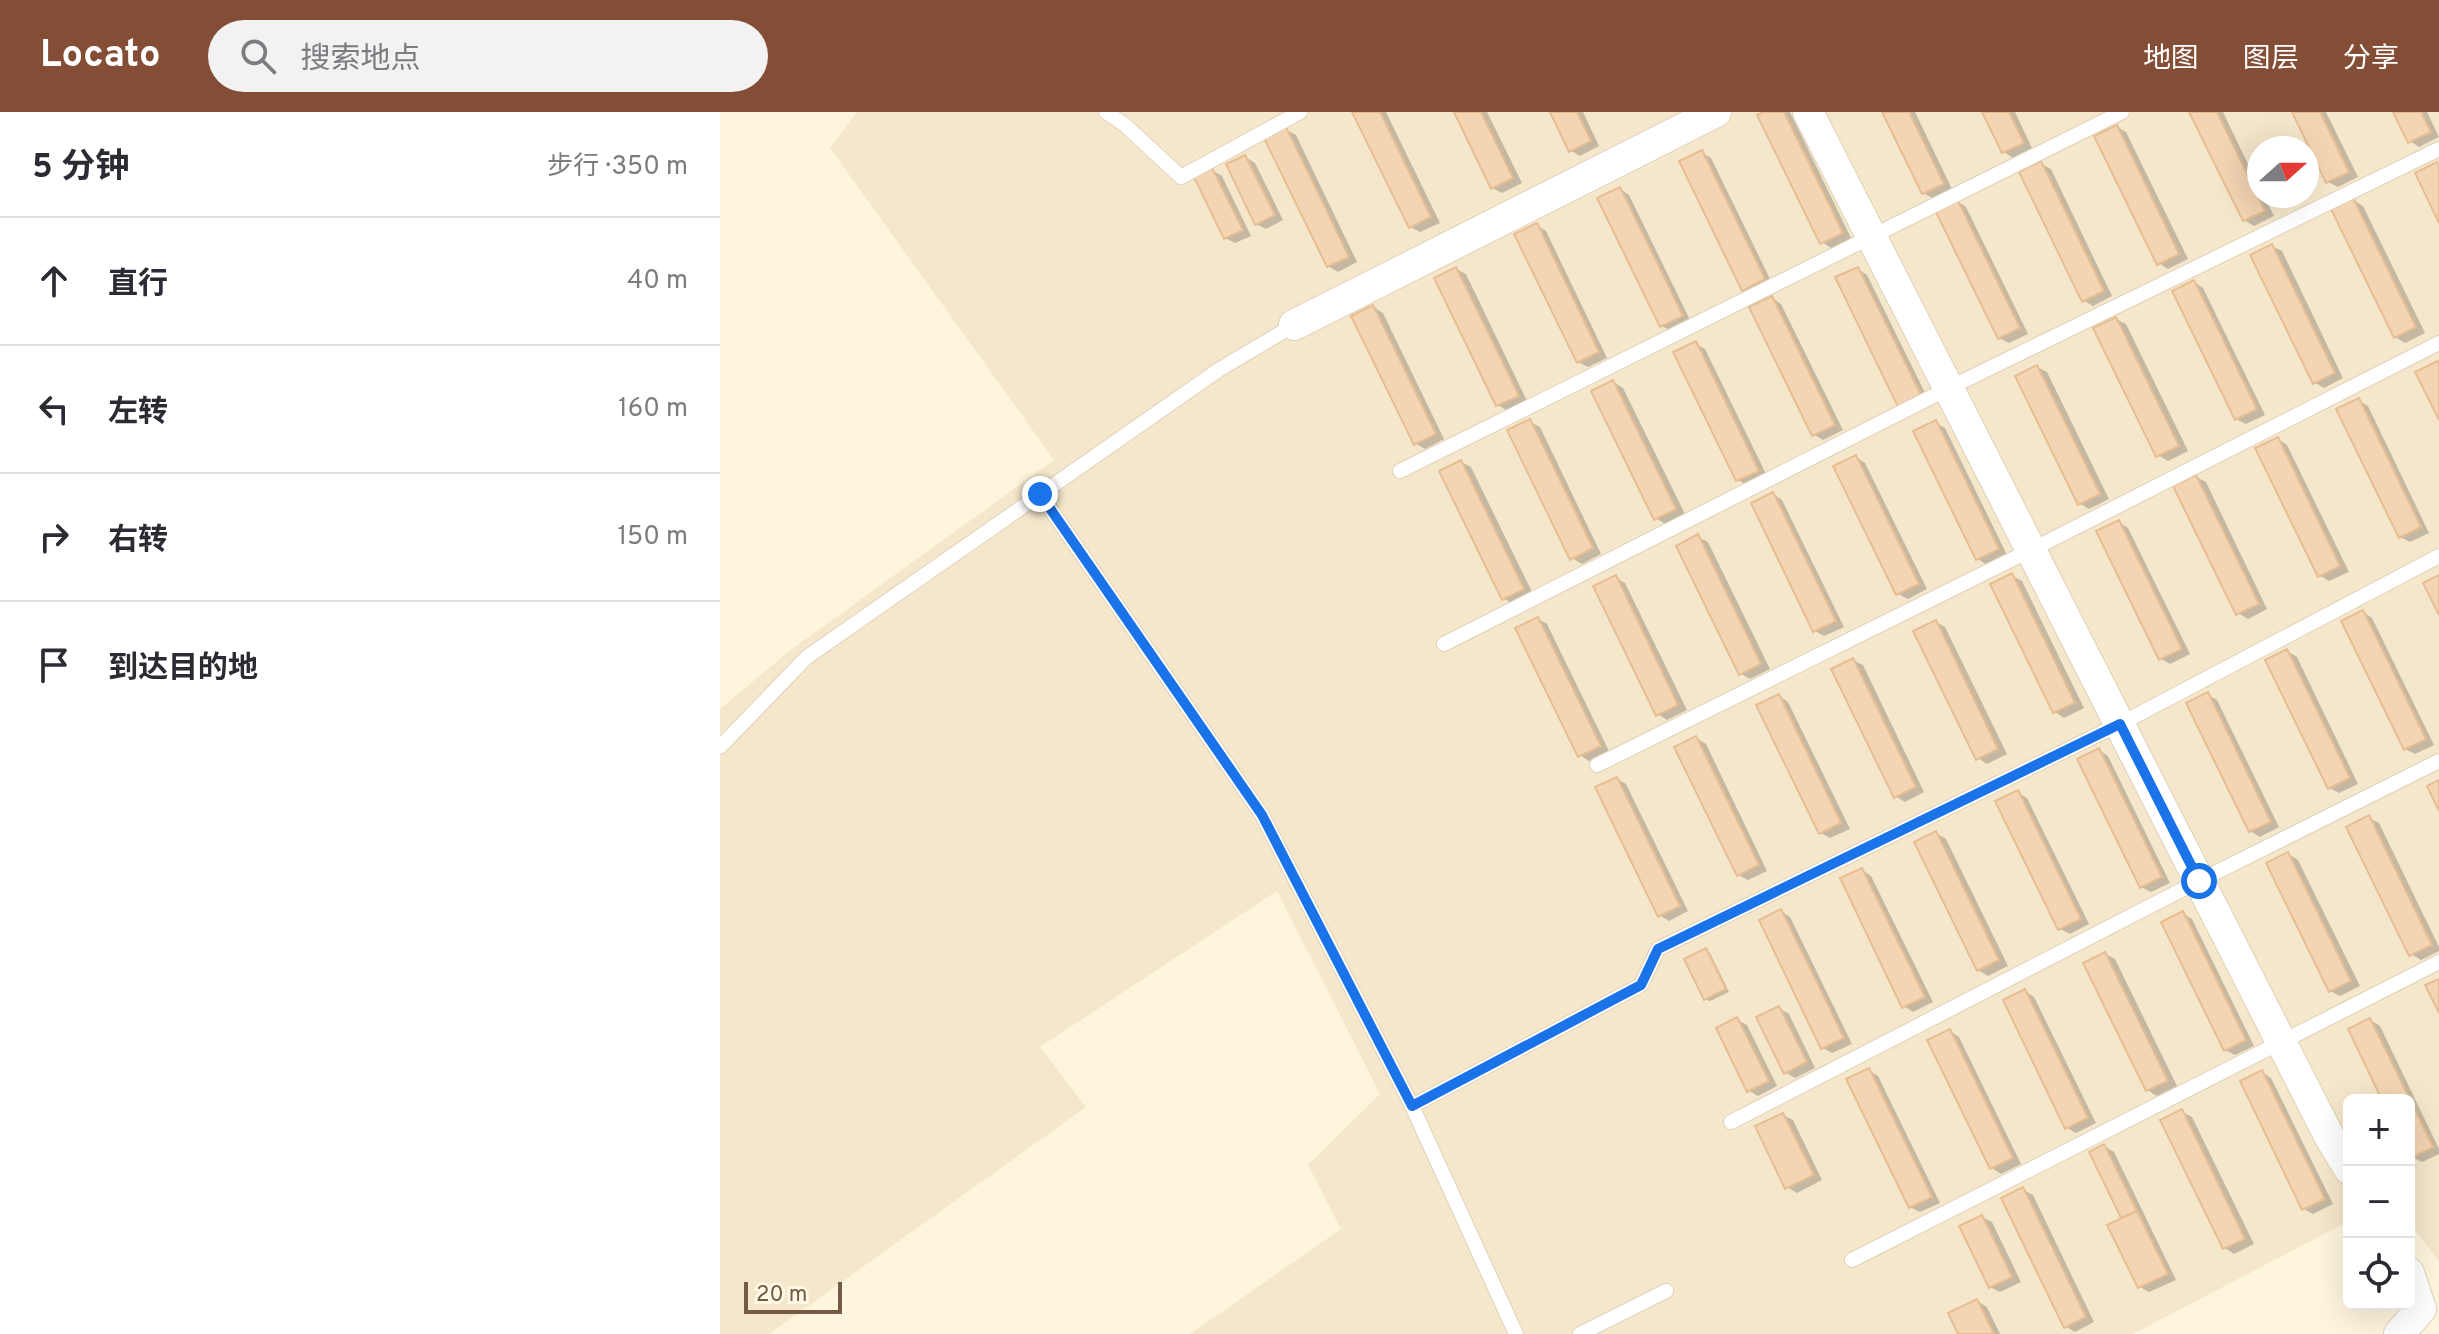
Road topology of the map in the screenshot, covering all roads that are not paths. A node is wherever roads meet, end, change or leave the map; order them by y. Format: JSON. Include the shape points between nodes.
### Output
{"nodes":[{"id":1,"x":1106,"y":112,"type":"edge"},
{"id":2,"x":1300,"y":112,"type":"edge"},
{"id":3,"x":1716,"y":112,"type":"edge"},
{"id":4,"x":1808,"y":112,"type":"edge"},
{"id":5,"x":2122,"y":112,"type":"edge"},
{"id":6,"x":2439,"y":149,"type":"edge"},
{"id":7,"x":1872,"y":238,"type":"junction"},
{"id":8,"x":1294,"y":325,"type":"joint"},
{"id":9,"x":2439,"y":343,"type":"edge"},
{"id":10,"x":1949,"y":388,"type":"junction"},
{"id":11,"x":1400,"y":471,"type":"dead end"},
{"id":12,"x":1040,"y":494,"type":"junction"},
{"id":13,"x":2031,"y":550,"type":"junction"},
{"id":14,"x":2439,"y":556,"type":"edge"},
{"id":15,"x":1444,"y":644,"type":"dead end"},
{"id":16,"x":2120,"y":724,"type":"junction"},
{"id":17,"x":720,"y":747,"type":"edge"},
{"id":18,"x":2439,"y":761,"type":"edge"},
{"id":19,"x":1597,"y":765,"type":"dead end"},
{"id":20,"x":2199,"y":881,"type":"junction"},
{"id":21,"x":2439,"y":962,"type":"edge"},
{"id":22,"x":2281,"y":1041,"type":"junction"},
{"id":23,"x":1412,"y":1106,"type":"junction"},
{"id":24,"x":1731,"y":1122,"type":"dead end"},
{"id":25,"x":2347,"y":1166,"type":"edge"},
{"id":26,"x":1852,"y":1260,"type":"dead end"},
{"id":27,"x":1666,"y":1291,"type":"dead end"},
{"id":28,"x":2415,"y":1291,"type":"edge"},
{"id":29,"x":1516,"y":1334,"type":"edge"},
{"id":30,"x":1580,"y":1334,"type":"edge"},
{"id":31,"x":2399,"y":1334,"type":"edge"}],
"edges":[{"from":1,"to":2,"type":"lane","via":[[1181,177]]},
{"from":3,"to":8,"type":"street"},
{"from":4,"to":7,"type":"street"},
{"from":5,"to":7,"type":"lane"},
{"from":6,"to":10,"type":"lane"},
{"from":7,"to":10,"type":"street"},
{"from":7,"to":11,"type":"lane"},
{"from":8,"to":12,"type":"lane","via":[[1220,369]]},
{"from":9,"to":13,"type":"lane"},
{"from":10,"to":13,"type":"street"},
{"from":10,"to":15,"type":"lane"},
{"from":12,"to":17,"type":"lane","via":[[807,657]]},
{"from":12,"to":23,"type":"lane","via":[[1262,815]]},
{"from":13,"to":16,"type":"street"},
{"from":13,"to":19,"type":"lane"},
{"from":14,"to":16,"type":"lane"},
{"from":16,"to":20,"type":"street"},
{"from":16,"to":23,"type":"lane","via":[[1658,949],[1641,985]]},
{"from":18,"to":20,"type":"lane"},
{"from":20,"to":22,"type":"street"},
{"from":20,"to":24,"type":"lane"},
{"from":21,"to":22,"type":"lane"},
{"from":22,"to":25,"type":"street"},
{"from":22,"to":26,"type":"lane"},
{"from":23,"to":29,"type":"lane"},
{"from":27,"to":30,"type":"lane"},
{"from":28,"to":31,"type":"street","via":[[2421,1309]]}]}
